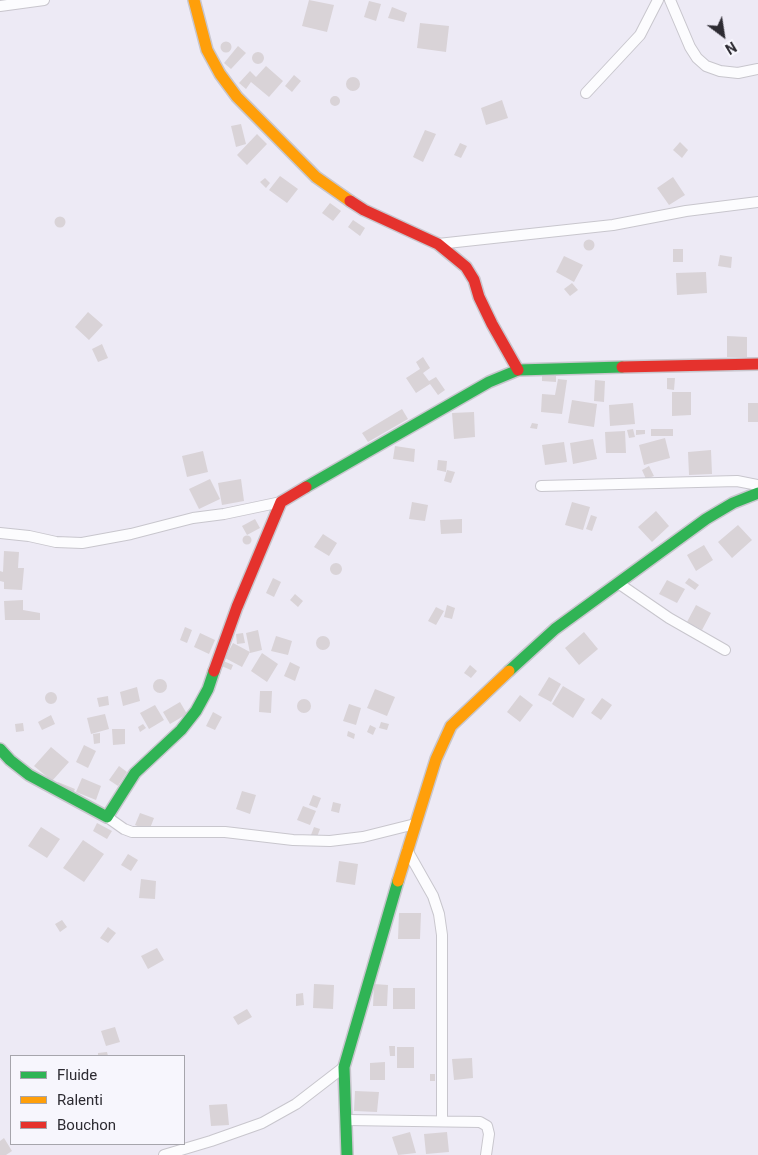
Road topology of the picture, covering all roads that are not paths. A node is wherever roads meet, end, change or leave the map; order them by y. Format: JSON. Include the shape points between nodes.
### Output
{"nodes":[{"id":1,"x":44,"y":0,"type":"edge"},
{"id":2,"x":194,"y":0,"type":"edge"},
{"id":3,"x":658,"y":0,"type":"edge"},
{"id":4,"x":670,"y":0,"type":"edge"},
{"id":5,"x":0,"y":6,"type":"edge"},
{"id":6,"x":758,"y":69,"type":"edge"},
{"id":7,"x":586,"y":93,"type":"dead end"},
{"id":8,"x":758,"y":202,"type":"edge"},
{"id":9,"x":438,"y":244,"type":"junction"},
{"id":10,"x":758,"y":364,"type":"edge"},
{"id":11,"x":518,"y":370,"type":"junction"},
{"id":12,"x":758,"y":485,"type":"edge"},
{"id":13,"x":540,"y":486,"type":"dead end"},
{"id":14,"x":758,"y":493,"type":"edge"},
{"id":15,"x":281,"y":502,"type":"junction"},
{"id":16,"x":0,"y":533,"type":"edge"},
{"id":17,"x":618,"y":583,"type":"junction"},
{"id":18,"x":725,"y":650,"type":"dead end"},
{"id":19,"x":0,"y":749,"type":"edge"},
{"id":20,"x":107,"y":817,"type":"junction"},
{"id":21,"x":415,"y":824,"type":"junction"},
{"id":22,"x":407,"y":850,"type":"junction"},
{"id":23,"x":344,"y":1067,"type":"junction"},
{"id":24,"x":347,"y":1120,"type":"junction"},
{"id":25,"x":442,"y":1122,"type":"junction"},
{"id":26,"x":164,"y":1155,"type":"edge"},
{"id":27,"x":347,"y":1155,"type":"edge"},
{"id":28,"x":486,"y":1155,"type":"edge"}],
"edges":[{"from":1,"to":5,"type":"street"},
{"from":2,"to":9,"type":"street","via":[[207,50],[220,74],[237,97],[316,177],[364,210]]},
{"from":3,"to":7,"type":"street","via":[[640,35]]},
{"from":4,"to":6,"type":"street","via":[[690,47],[706,66],[738,73]]},
{"from":8,"to":9,"type":"street","via":[[613,225]]},
{"from":9,"to":11,"type":"street","via":[[466,267]]},
{"from":10,"to":11,"type":"street"},
{"from":11,"to":15,"type":"street","via":[[489,382]]},
{"from":12,"to":13,"type":"street","via":[[737,481]]},
{"from":14,"to":17,"type":"street","via":[[706,518]]},
{"from":15,"to":16,"type":"street","via":[[82,543]]},
{"from":15,"to":20,"type":"street","via":[[237,607],[208,689],[196,711],[181,730],[135,773]]},
{"from":17,"to":18,"type":"street","via":[[669,618]]},
{"from":17,"to":21,"type":"street","via":[[555,629],[451,726],[436,759]]},
{"from":19,"to":20,"type":"street","via":[[29,774]]},
{"from":20,"to":21,"type":"street","via":[[132,832],[224,832],[330,841],[363,837]]},
{"from":21,"to":22,"type":"street"},
{"from":22,"to":23,"type":"street"},
{"from":22,"to":25,"type":"street","via":[[434,896],[442,935]]},
{"from":23,"to":24,"type":"street"},
{"from":23,"to":26,"type":"street","via":[[296,1104],[262,1123]]},
{"from":24,"to":25,"type":"street"},
{"from":24,"to":27,"type":"street"},
{"from":25,"to":28,"type":"street","via":[[480,1122],[487,1126]]}]}
